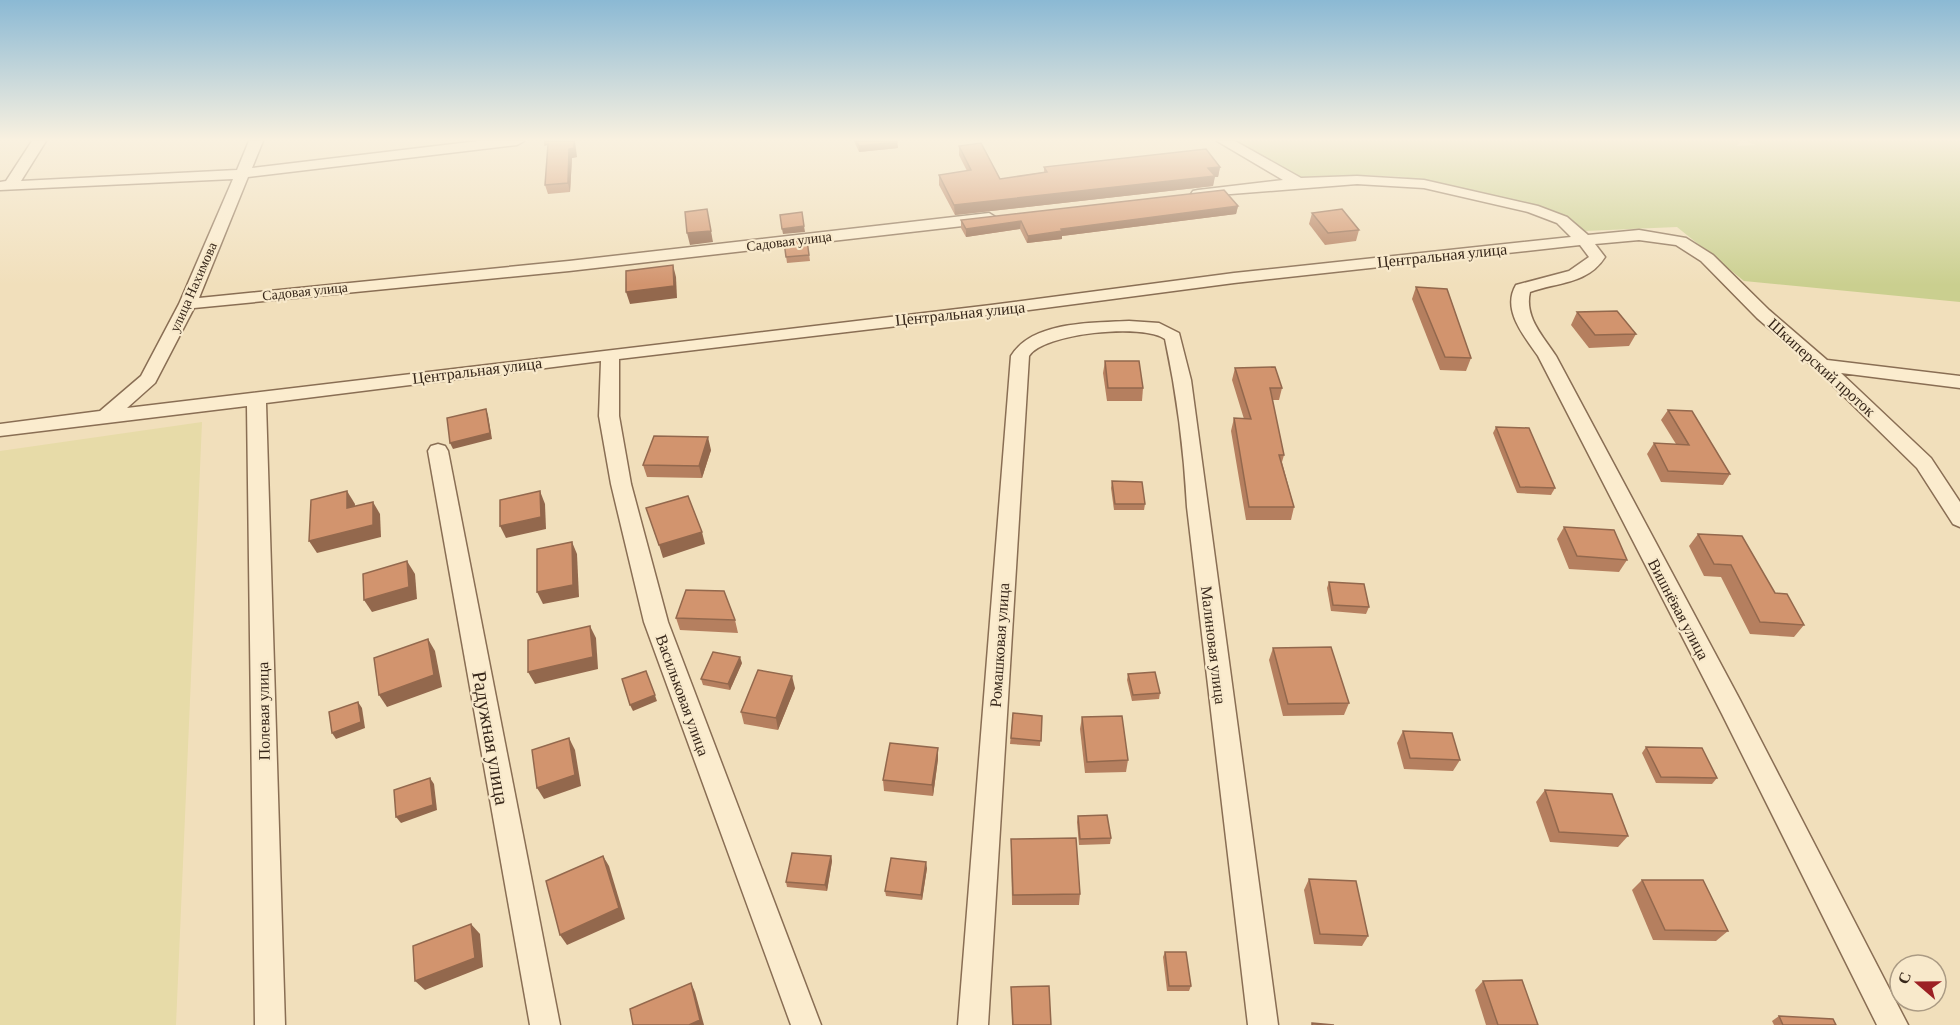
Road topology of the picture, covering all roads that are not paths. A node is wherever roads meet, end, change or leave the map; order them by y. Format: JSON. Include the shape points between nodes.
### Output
{"nodes":[{"id":1,"x":234,"y":189,"type":"edge"},
{"id":2,"x":1244,"y":189,"type":"edge"},
{"id":3,"x":1445,"y":189,"type":"edge"},
{"id":4,"x":1178,"y":196,"type":"edge"},
{"id":5,"x":1004,"y":216,"type":"edge"},
{"id":6,"x":1664,"y":237,"type":"joint"},
{"id":7,"x":1584,"y":240,"type":"junction"},
{"id":8,"x":188,"y":304,"type":"junction"},
{"id":9,"x":1103,"y":328,"type":"joint"},
{"id":10,"x":610,"y":354,"type":"junction"},
{"id":11,"x":1822,"y":365,"type":"junction"},
{"id":12,"x":1960,"y":382,"type":"edge"},
{"id":13,"x":256,"y":398,"type":"junction"},
{"id":14,"x":105,"y":417,"type":"junction"},
{"id":15,"x":0,"y":430,"type":"edge"},
{"id":16,"x":438,"y":452,"type":"dead end"},
{"id":17,"x":1960,"y":519,"type":"edge"},
{"id":18,"x":270,"y":1025,"type":"edge"},
{"id":19,"x":545,"y":1025,"type":"edge"},
{"id":20,"x":806,"y":1025,"type":"edge"},
{"id":21,"x":973,"y":1025,"type":"edge"},
{"id":22,"x":1263,"y":1025,"type":"edge"},
{"id":23,"x":1893,"y":1025,"type":"edge"}],
"edges":[{"from":1,"to":8,"type":"street","name":"улица Нахимова"},
{"from":2,"to":4,"type":"street"},
{"from":3,"to":7,"type":"street","via":[[1533,209],[1562,220]]},
{"from":5,"to":8,"type":"street","name":"Садовая улица","via":[[569,266]]},
{"from":6,"to":7,"type":"street","name":"Центральная улица"},
{"from":6,"to":11,"type":"street","name":"Шкиперский проток","via":[[1694,248],[1707,258]]},
{"from":7,"to":10,"type":"street","name":"Центральная улица"},
{"from":7,"to":23,"type":"street","name":"Вишнёвая улица","via":[[1597,257],[1593,267],[1522,289],[1518,301],[1520,315],[1547,356]]},
{"from":8,"to":14,"type":"street","name":"улица Нахимова","via":[[148,379]]},
{"from":9,"to":21,"type":"street","name":"Ромашковая улица","via":[[1041,338],[1026,346],[1020,356]]},
{"from":9,"to":22,"type":"street","name":"Малиновая улица","via":[[1144,326],[1173,337],[1187,395],[1197,507]]},
{"from":10,"to":13,"type":"street","name":"Центральная улица"},
{"from":10,"to":20,"type":"street","name":"Васильковая улица","via":[[609,416],[621,484],[656,622]]},
{"from":11,"to":12,"type":"street"},
{"from":11,"to":17,"type":"street","name":"Шкиперский проток","via":[[1924,464]]},
{"from":13,"to":14,"type":"street","name":"Центральная улица"},
{"from":13,"to":18,"type":"street","name":"Полевая улица"},
{"from":14,"to":15,"type":"street","name":"Центральная улица"},
{"from":16,"to":19,"type":"street","name":"Радужная улица"}]}
